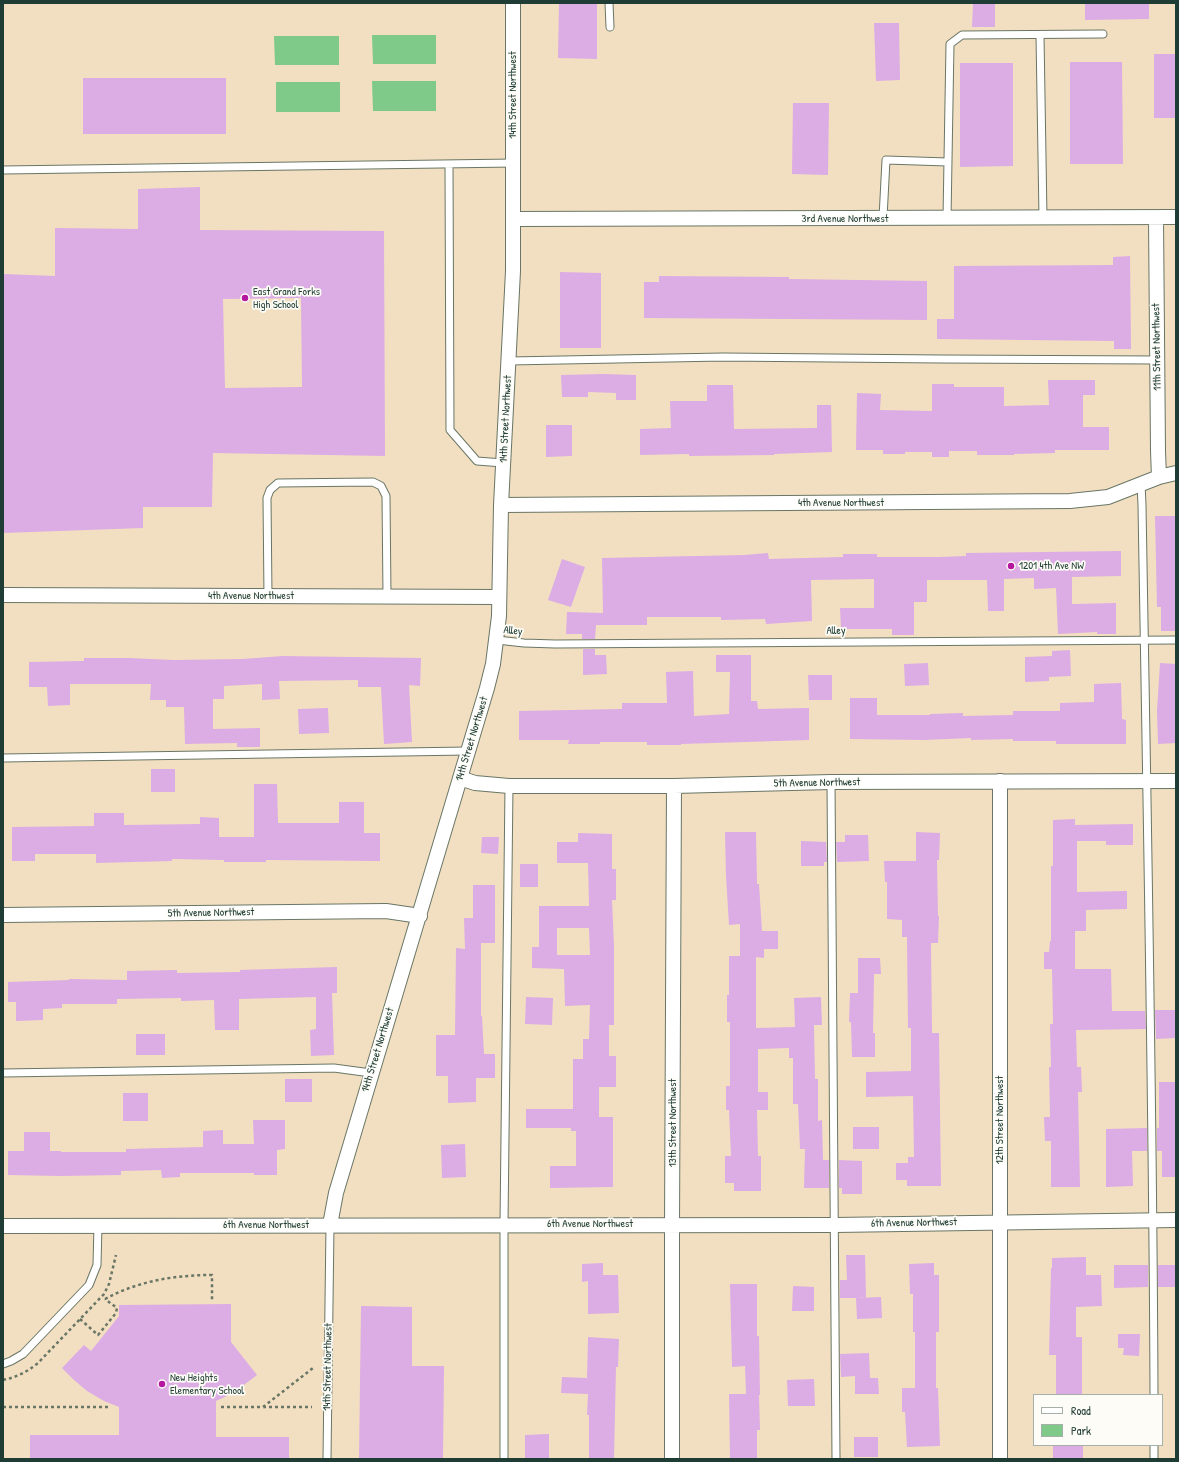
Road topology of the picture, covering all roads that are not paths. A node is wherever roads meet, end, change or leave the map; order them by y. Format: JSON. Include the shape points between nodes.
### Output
{"nodes":[{"id":1,"x":513,"y":3,"type":"edge"},
{"id":2,"x":609,"y":3,"type":"edge"},
{"id":3,"x":610,"y":27,"type":"dead end"},
{"id":4,"x":1040,"y":34,"type":"junction"},
{"id":5,"x":1103,"y":34,"type":"dead end"},
{"id":6,"x":948,"y":162,"type":"junction"},
{"id":7,"x":514,"y":163,"type":"junction"},
{"id":8,"x":449,"y":164,"type":"junction"},
{"id":9,"x":3,"y":170,"type":"edge"},
{"id":10,"x":1176,"y":217,"type":"edge"},
{"id":11,"x":883,"y":218,"type":"junction"},
{"id":12,"x":947,"y":218,"type":"junction"},
{"id":13,"x":1043,"y":218,"type":"junction"},
{"id":14,"x":1156,"y":218,"type":"junction"},
{"id":15,"x":514,"y":219,"type":"junction"},
{"id":16,"x":1157,"y":360,"type":"junction"},
{"id":17,"x":509,"y":361,"type":"junction"},
{"id":18,"x":503,"y":463,"type":"junction"},
{"id":19,"x":1176,"y":473,"type":"edge"},
{"id":20,"x":1159,"y":477,"type":"junction"},
{"id":21,"x":1141,"y":484,"type":"junction"},
{"id":22,"x":501,"y":505,"type":"junction"},
{"id":23,"x":3,"y":595,"type":"edge"},
{"id":24,"x":268,"y":596,"type":"junction"},
{"id":25,"x":387,"y":596,"type":"junction"},
{"id":26,"x":499,"y":597,"type":"junction"},
{"id":27,"x":1144,"y":639,"type":"junction"},
{"id":28,"x":496,"y":640,"type":"junction"},
{"id":29,"x":1176,"y":640,"type":"edge"},
{"id":30,"x":468,"y":751,"type":"junction"},
{"id":31,"x":3,"y":758,"type":"edge"},
{"id":32,"x":460,"y":778,"type":"junction"},
{"id":33,"x":1146,"y":780,"type":"junction"},
{"id":34,"x":1000,"y":781,"type":"junction"},
{"id":35,"x":1176,"y":781,"type":"edge"},
{"id":36,"x":831,"y":782,"type":"junction"},
{"id":37,"x":509,"y":786,"type":"junction"},
{"id":38,"x":674,"y":786,"type":"junction"},
{"id":39,"x":3,"y":915,"type":"edge"},
{"id":40,"x":420,"y":916,"type":"junction"},
{"id":41,"x":3,"y":1073,"type":"edge"},
{"id":42,"x":371,"y":1073,"type":"junction"},
{"id":43,"x":1153,"y":1220,"type":"junction"},
{"id":44,"x":1176,"y":1220,"type":"edge"},
{"id":45,"x":1000,"y":1222,"type":"junction"},
{"id":46,"x":330,"y":1224,"type":"junction"},
{"id":47,"x":504,"y":1224,"type":"junction"},
{"id":48,"x":672,"y":1224,"type":"junction"},
{"id":49,"x":98,"y":1225,"type":"junction"},
{"id":50,"x":835,"y":1225,"type":"junction"},
{"id":51,"x":3,"y":1226,"type":"edge"},
{"id":52,"x":3,"y":1364,"type":"edge"},
{"id":53,"x":1154,"y":1394,"type":"edge"},
{"id":54,"x":1154,"y":1446,"type":"edge"},
{"id":55,"x":327,"y":1459,"type":"edge"},
{"id":56,"x":504,"y":1459,"type":"edge"},
{"id":57,"x":672,"y":1459,"type":"edge"},
{"id":58,"x":836,"y":1459,"type":"edge"},
{"id":59,"x":1000,"y":1459,"type":"edge"},
{"id":60,"x":1154,"y":1459,"type":"edge"}],
"edges":[{"from":1,"to":7,"type":"street","name":"14th Street Northwest"},
{"from":2,"to":3,"type":"lane"},
{"from":4,"to":5,"type":"lane"},
{"from":4,"to":6,"type":"lane","via":[[962,35],[950,44]]},
{"from":4,"to":13,"type":"lane"},
{"from":6,"to":11,"type":"lane","via":[[886,160]]},
{"from":6,"to":12,"type":"lane"},
{"from":7,"to":8,"type":"lane"},
{"from":7,"to":15,"type":"street","name":"14th Street Northwest"},
{"from":8,"to":9,"type":"lane"},
{"from":8,"to":18,"type":"lane","via":[[450,430],[477,461]]},
{"from":10,"to":14,"type":"street","name":"3rd Avenue Northwest"},
{"from":11,"to":12,"type":"street","name":"3rd Avenue Northwest"},
{"from":11,"to":15,"type":"street","name":"3rd Avenue Northwest"},
{"from":12,"to":13,"type":"street","name":"3rd Avenue Northwest"},
{"from":13,"to":14,"type":"street","name":"3rd Avenue Northwest"},
{"from":14,"to":16,"type":"street","name":"11th Street Northwest"},
{"from":15,"to":17,"type":"street","name":"14th Street Northwest"},
{"from":16,"to":17,"type":"lane","via":[[723,357]]},
{"from":16,"to":20,"type":"street","name":"11th Street Northwest"},
{"from":17,"to":18,"type":"street","name":"14th Street Northwest"},
{"from":18,"to":22,"type":"street","name":"14th Street Northwest"},
{"from":19,"to":20,"type":"street","name":"4th Avenue Northwest"},
{"from":20,"to":21,"type":"street","name":"4th Avenue Northwest"},
{"from":21,"to":22,"type":"street","name":"4th Avenue Northwest","via":[[1108,497],[1070,501]]},
{"from":21,"to":27,"type":"lane"},
{"from":22,"to":26,"type":"street","name":"14th Street Northwest"},
{"from":23,"to":24,"type":"street","name":"4th Avenue Northwest"},
{"from":24,"to":25,"type":"street","name":"4th Avenue Northwest"},
{"from":24,"to":25,"type":"lane","via":[[267,498],[270,490],[278,483],[373,482],[381,486],[386,496]]},
{"from":25,"to":26,"type":"street","name":"4th Avenue Northwest"},
{"from":26,"to":28,"type":"street","name":"14th Street Northwest"},
{"from":27,"to":28,"type":"lane","name":"Alley","via":[[563,644]]},
{"from":27,"to":29,"type":"lane","name":"Alley"},
{"from":27,"to":33,"type":"lane"},
{"from":28,"to":30,"type":"street","name":"14th Street Northwest","via":[[487,688]]},
{"from":30,"to":31,"type":"lane"},
{"from":30,"to":32,"type":"street","name":"14th Street Northwest"},
{"from":32,"to":37,"type":"street","name":"5th Avenue Northwest","via":[[475,783]]},
{"from":32,"to":40,"type":"street","name":"14th Street Northwest"},
{"from":33,"to":34,"type":"street","name":"5th Avenue Northwest"},
{"from":33,"to":35,"type":"street","name":"5th Avenue Northwest"},
{"from":33,"to":43,"type":"lane"},
{"from":34,"to":36,"type":"street","name":"5th Avenue Northwest"},
{"from":34,"to":45,"type":"street","name":"12th Street Northwest"},
{"from":36,"to":38,"type":"street","name":"5th Avenue Northwest"},
{"from":36,"to":50,"type":"lane"},
{"from":37,"to":38,"type":"street","name":"5th Avenue Northwest"},
{"from":37,"to":47,"type":"lane"},
{"from":38,"to":48,"type":"street","name":"13th Street Northwest"},
{"from":39,"to":40,"type":"street","name":"5th Avenue Northwest","via":[[386,911]]},
{"from":40,"to":42,"type":"street","name":"14th Street Northwest"},
{"from":41,"to":42,"type":"lane","via":[[334,1068]]},
{"from":42,"to":46,"type":"street","name":"14th Street Northwest","via":[[336,1193]]},
{"from":43,"to":44,"type":"street","name":"6th Avenue Northwest"},
{"from":43,"to":45,"type":"street","name":"6th Avenue Northwest"},
{"from":43,"to":53,"type":"lane"},
{"from":45,"to":50,"type":"street","name":"6th Avenue Northwest"},
{"from":45,"to":59,"type":"street","name":"12th Street Northwest"},
{"from":46,"to":47,"type":"street","name":"6th Avenue Northwest"},
{"from":46,"to":49,"type":"street","name":"6th Avenue Northwest"},
{"from":46,"to":55,"type":"lane","name":"14th Street Northwest"},
{"from":47,"to":48,"type":"street","name":"6th Avenue Northwest"},
{"from":47,"to":56,"type":"lane"},
{"from":48,"to":50,"type":"street","name":"6th Avenue Northwest"},
{"from":48,"to":57,"type":"street","name":"13th Street Northwest"},
{"from":49,"to":51,"type":"street","name":"6th Avenue Northwest"},
{"from":49,"to":52,"type":"lane","via":[[97,1265],[89,1285],[23,1354]]},
{"from":50,"to":58,"type":"lane"},
{"from":54,"to":60,"type":"lane"}]}
